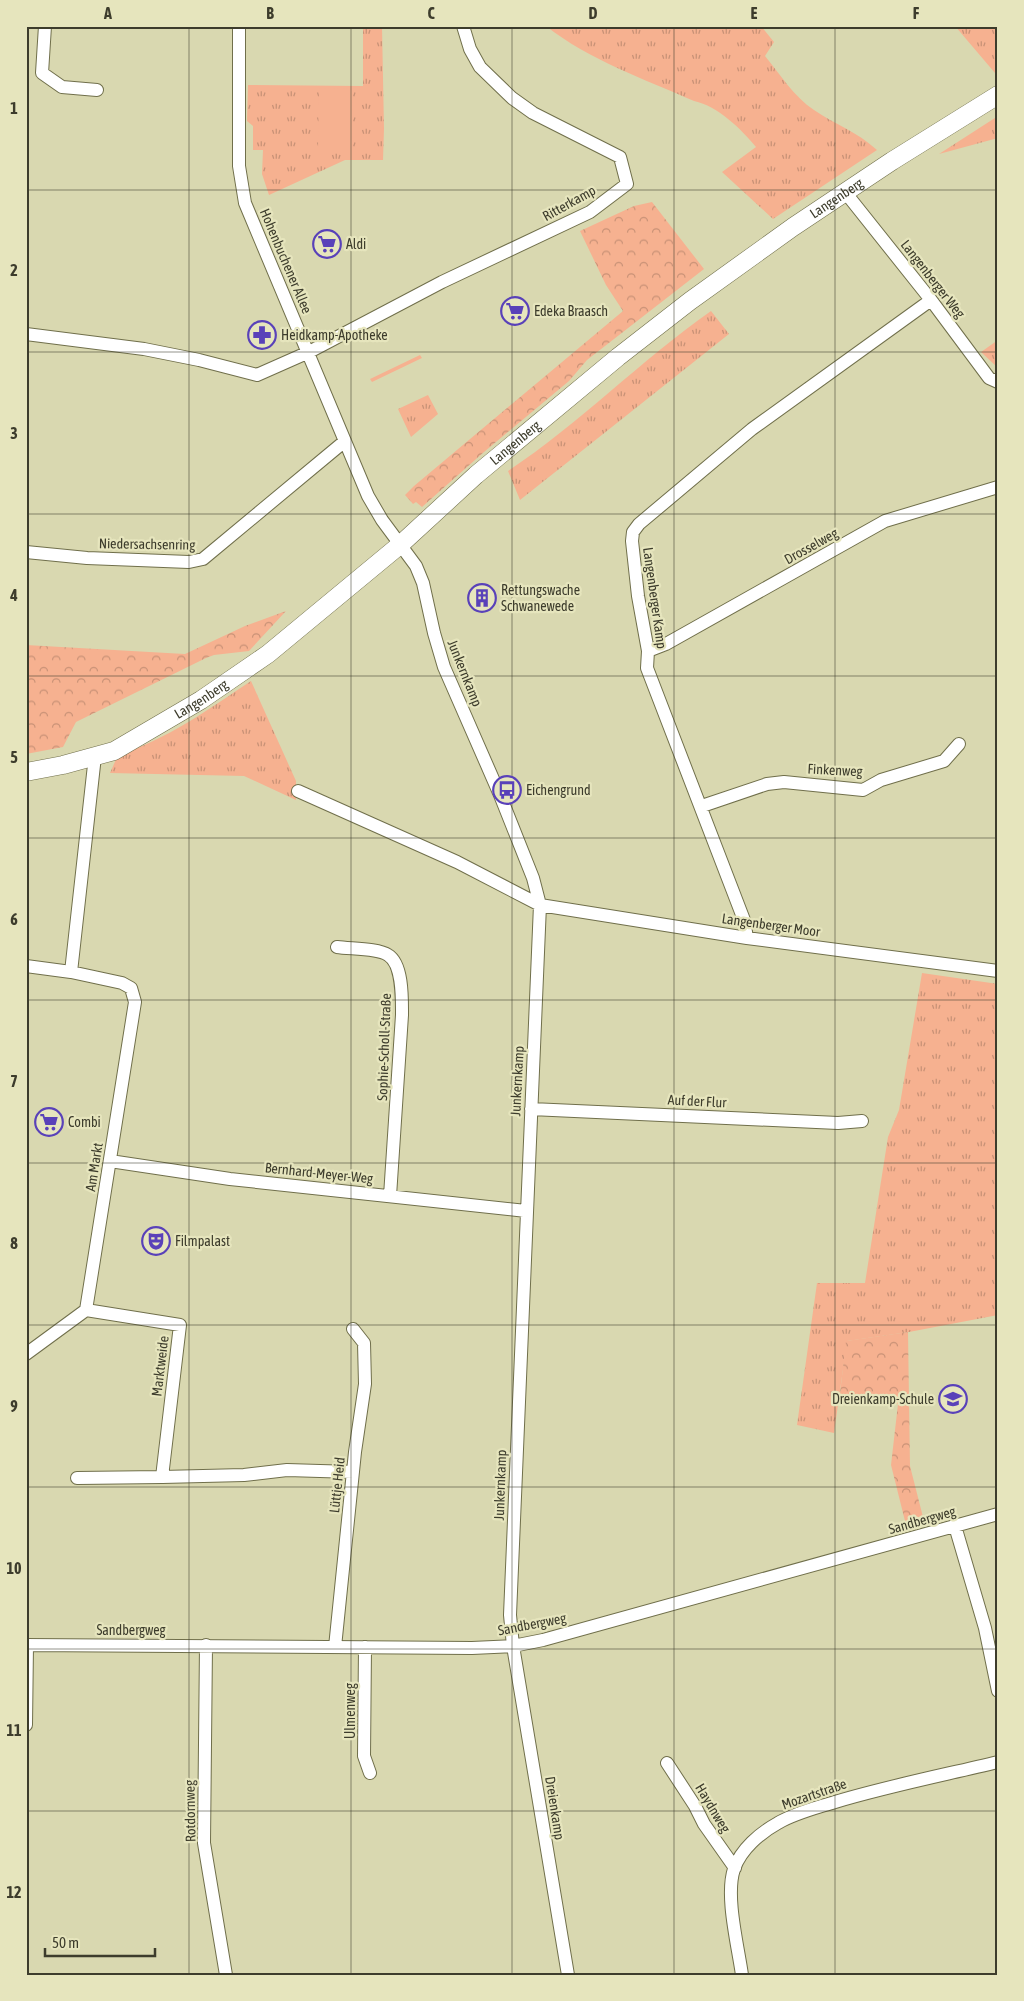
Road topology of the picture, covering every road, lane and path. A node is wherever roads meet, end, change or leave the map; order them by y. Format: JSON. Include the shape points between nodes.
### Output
{"nodes":[{"id":1,"x":45,"y":26,"type":"edge"},
{"id":2,"x":239,"y":26,"type":"edge"},
{"id":3,"x":463,"y":26,"type":"edge"},
{"id":4,"x":96,"y":90,"type":"dead end"},
{"id":5,"x":998,"y":95,"type":"edge"},
{"id":6,"x":845,"y":192,"type":"junction"},
{"id":7,"x":932,"y":300,"type":"junction"},
{"id":8,"x":26,"y":334,"type":"edge"},
{"id":9,"x":309,"y":352,"type":"junction"},
{"id":10,"x":998,"y":382,"type":"edge"},
{"id":11,"x":345,"y":441,"type":"junction"},
{"id":12,"x":998,"y":487,"type":"edge"},
{"id":13,"x":401,"y":544,"type":"junction"},
{"id":14,"x":26,"y":552,"type":"edge"},
{"id":15,"x":648,"y":651,"type":"junction"},
{"id":16,"x":960,"y":744,"type":"dead end"},
{"id":17,"x":95,"y":756,"type":"junction"},
{"id":18,"x":26,"y":772,"type":"edge"},
{"id":19,"x":298,"y":791,"type":"dead end"},
{"id":20,"x":702,"y":806,"type":"junction"},
{"id":21,"x":540,"y":905,"type":"junction"},
{"id":22,"x":747,"y":938,"type":"junction"},
{"id":23,"x":337,"y":948,"type":"dead end"},
{"id":24,"x":26,"y":966,"type":"edge"},
{"id":25,"x":998,"y":971,"type":"edge"},
{"id":26,"x":71,"y":972,"type":"junction"},
{"id":27,"x":530,"y":1109,"type":"junction"},
{"id":28,"x":862,"y":1121,"type":"dead end"},
{"id":29,"x":110,"y":1161,"type":"junction"},
{"id":30,"x":390,"y":1196,"type":"junction"},
{"id":31,"x":526,"y":1210,"type":"junction"},
{"id":32,"x":86,"y":1310,"type":"junction"},
{"id":33,"x":353,"y":1329,"type":"dead end"},
{"id":34,"x":26,"y":1354,"type":"edge"},
{"id":35,"x":353,"y":1472,"type":"junction"},
{"id":36,"x":162,"y":1477,"type":"junction"},
{"id":37,"x":77,"y":1478,"type":"dead end"},
{"id":38,"x":998,"y":1514,"type":"edge"},
{"id":39,"x":955,"y":1526,"type":"junction"},
{"id":40,"x":991,"y":1627,"type":"edge"},
{"id":41,"x":27,"y":1645,"type":"edge"},
{"id":42,"x":206,"y":1645,"type":"junction"},
{"id":43,"x":513,"y":1646,"type":"junction"},
{"id":44,"x":336,"y":1647,"type":"junction"},
{"id":45,"x":365,"y":1647,"type":"junction"},
{"id":46,"x":998,"y":1691,"type":"edge"},
{"id":47,"x":26,"y":1725,"type":"edge"},
{"id":48,"x":998,"y":1762,"type":"edge"},
{"id":49,"x":667,"y":1763,"type":"dead end"},
{"id":50,"x":370,"y":1773,"type":"dead end"},
{"id":51,"x":735,"y":1868,"type":"junction"},
{"id":52,"x":226,"y":1975,"type":"edge"},
{"id":53,"x":568,"y":1975,"type":"edge"},
{"id":54,"x":742,"y":1975,"type":"edge"}],
"edges":[{"from":1,"to":4,"type":"street","via":[[42,73],[62,87]]},
{"from":2,"to":9,"type":"street","name":"Hohenbuchener Allee","via":[[239,166],[245,202]]},
{"from":3,"to":9,"type":"street","name":"Ritterkamp","via":[[480,67],[512,98],[533,113],[620,157],[628,184],[590,212],[442,282]]},
{"from":5,"to":6,"type":"main road","name":"Langenberg"},
{"from":6,"to":7,"type":"street","name":"Langenberger Weg"},
{"from":6,"to":13,"type":"main road","name":"Langenberg","via":[[698,295],[618,358],[476,475]]},
{"from":7,"to":10,"type":"street","name":"Langenberger Weg","via":[[990,378]]},
{"from":7,"to":15,"type":"street","name":"Langenberger Kamp","via":[[752,429],[639,524],[633,532],[632,541]]},
{"from":8,"to":9,"type":"street","via":[[144,349],[257,374]]},
{"from":9,"to":11,"type":"street","name":"Hohenbuchener Allee"},
{"from":11,"to":13,"type":"street","name":"Hohenbuchener Allee","via":[[368,496]]},
{"from":11,"to":14,"type":"street","name":"Niedersachsenring","via":[[203,560],[87,558]]},
{"from":12,"to":15,"type":"street","name":"Drosselweg","via":[[885,521],[666,644]]},
{"from":13,"to":17,"type":"main road","name":"Langenberg","via":[[261,660],[122,746]]},
{"from":13,"to":21,"type":"street","name":"Junkernkamp","via":[[423,583],[444,667],[504,804]]},
{"from":15,"to":20,"type":"street","name":"Langenberger Kamp","via":[[647,668]]},
{"from":16,"to":20,"type":"street","name":"Finkenweg","via":[[944,760],[881,780],[863,790],[784,782],[767,784]]},
{"from":17,"to":18,"type":"main road","name":"Langenberg"},
{"from":17,"to":26,"type":"street"},
{"from":19,"to":21,"type":"street","via":[[458,862]]},
{"from":20,"to":22,"type":"street","name":"Langenberger Kamp","via":[[744,920]]},
{"from":21,"to":22,"type":"street","name":"Langenberger Moor"},
{"from":21,"to":27,"type":"street","name":"Junkernkamp"},
{"from":22,"to":25,"type":"street","name":"Langenberger Moor"},
{"from":23,"to":30,"type":"street","name":"Sophie-Scholl-Straße","via":[[382,952],[390,955],[396,963],[402,1015]]},
{"from":24,"to":26,"type":"street","name":"Am Markt"},
{"from":26,"to":29,"type":"street","name":"Am Markt","via":[[122,983],[131,988],[135,1002]]},
{"from":27,"to":28,"type":"street","name":"Auf der Flur","via":[[838,1123]]},
{"from":27,"to":31,"type":"street","name":"Junkernkamp"},
{"from":29,"to":30,"type":"street","name":"Bernhard-Meyer-Weg","via":[[230,1179]]},
{"from":29,"to":32,"type":"street","name":"Am Markt"},
{"from":30,"to":31,"type":"street","name":"Bernhard-Meyer-Weg"},
{"from":31,"to":43,"type":"street","name":"Junkernkamp","via":[[510,1615]]},
{"from":32,"to":34,"type":"street"},
{"from":32,"to":36,"type":"street","name":"Marktweide","via":[[180,1325]]},
{"from":33,"to":35,"type":"street","name":"Lüttje Heid","via":[[364,1343],[365,1376]]},
{"from":35,"to":36,"type":"street","via":[[287,1470],[244,1475]]},
{"from":35,"to":44,"type":"street","name":"Lüttje Heid"},
{"from":36,"to":37,"type":"street"},
{"from":38,"to":39,"type":"street","name":"Sandbergweg"},
{"from":39,"to":40,"type":"street"},
{"from":39,"to":43,"type":"street","name":"Sandbergweg"},
{"from":40,"to":46,"type":"street"},
{"from":41,"to":42,"type":"street","name":"Sandbergweg"},
{"from":41,"to":47,"type":"street"},
{"from":42,"to":44,"type":"street","name":"Sandbergweg"},
{"from":42,"to":52,"type":"street","name":"Rotdornweg","via":[[204,1843]]},
{"from":43,"to":45,"type":"street","name":"Sandbergweg"},
{"from":43,"to":53,"type":"street","name":"Dreienkamp"},
{"from":44,"to":45,"type":"street","name":"Sandbergweg"},
{"from":45,"to":50,"type":"street","name":"Ulmenweg","via":[[364,1756]]},
{"from":48,"to":51,"type":"street","name":"Mozartstraße","via":[[858,1795],[800,1813],[757,1837]]},
{"from":49,"to":51,"type":"street","name":"Haydnweg"},
{"from":51,"to":54,"type":"street","name":"Mozartstraße","via":[[731,1896]]}]}
